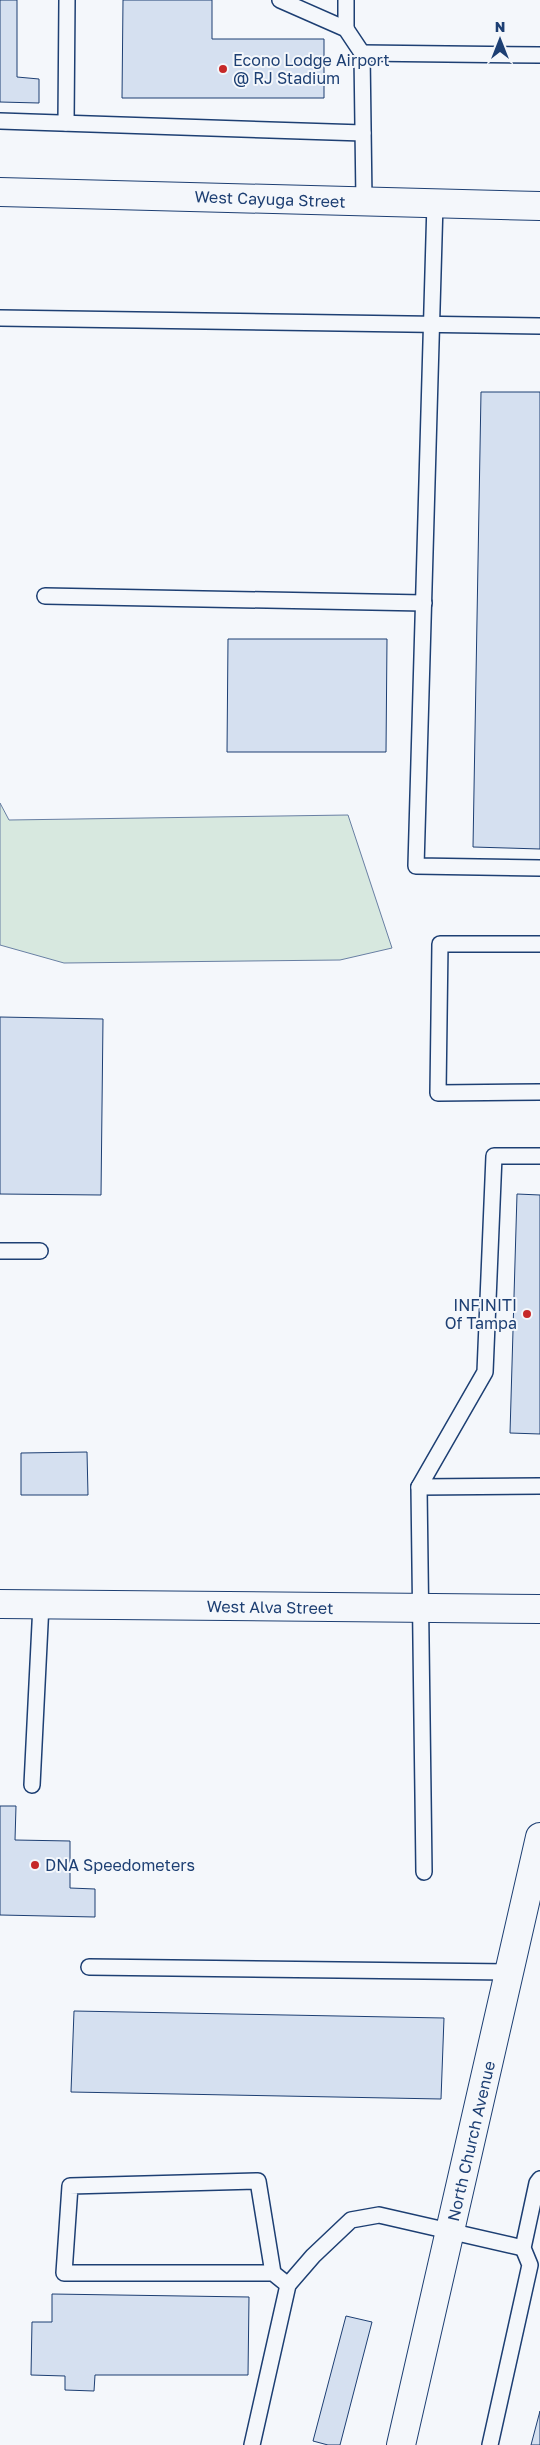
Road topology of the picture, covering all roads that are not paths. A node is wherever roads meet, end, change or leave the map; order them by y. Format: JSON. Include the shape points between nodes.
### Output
{"nodes":[{"id":1,"x":67,"y":0,"type":"edge"},
{"id":2,"x":280,"y":0,"type":"edge"},
{"id":3,"x":346,"y":0,"type":"edge"},
{"id":4,"x":346,"y":29,"type":"junction"},
{"id":5,"x":362,"y":53,"type":"junction"},
{"id":6,"x":540,"y":55,"type":"edge"},
{"id":7,"x":0,"y":121,"type":"edge"},
{"id":8,"x":66,"y":123,"type":"junction"},
{"id":9,"x":363,"y":133,"type":"junction"},
{"id":10,"x":0,"y":192,"type":"edge"},
{"id":11,"x":364,"y":201,"type":"junction"},
{"id":12,"x":435,"y":203,"type":"junction"},
{"id":13,"x":540,"y":206,"type":"edge"},
{"id":14,"x":0,"y":318,"type":"edge"},
{"id":15,"x":433,"y":323,"type":"junction"},
{"id":16,"x":540,"y":326,"type":"edge"},
{"id":17,"x":44,"y":596,"type":"dead end"},
{"id":18,"x":424,"y":603,"type":"junction"},
{"id":19,"x":540,"y":868,"type":"edge"},
{"id":20,"x":540,"y":944,"type":"edge"},
{"id":21,"x":540,"y":1092,"type":"edge"},
{"id":22,"x":540,"y":1156,"type":"edge"},
{"id":23,"x":0,"y":1251,"type":"edge"},
{"id":24,"x":40,"y":1251,"type":"dead end"},
{"id":25,"x":540,"y":1486,"type":"edge"},
{"id":26,"x":419,"y":1488,"type":"junction"},
{"id":27,"x":0,"y":1604,"type":"edge"},
{"id":28,"x":41,"y":1604,"type":"junction"},
{"id":29,"x":419,"y":1608,"type":"junction"},
{"id":30,"x":540,"y":1609,"type":"edge"},
{"id":31,"x":32,"y":1785,"type":"dead end"},
{"id":32,"x":540,"y":1837,"type":"edge"},
{"id":33,"x":424,"y":1872,"type":"dead end"},
{"id":34,"x":533,"y":1900,"type":"edge"},
{"id":35,"x":89,"y":1967,"type":"dead end"},
{"id":36,"x":509,"y":1972,"type":"junction"},
{"id":37,"x":540,"y":2179,"type":"edge"},
{"id":38,"x":450,"y":2232,"type":"junction"},
{"id":39,"x":523,"y":2248,"type":"junction"},
{"id":40,"x":273,"y":2273,"type":"junction"},
{"id":41,"x":288,"y":2285,"type":"junction"},
{"id":42,"x":252,"y":2445,"type":"edge"},
{"id":43,"x":401,"y":2445,"type":"edge"},
{"id":44,"x":490,"y":2445,"type":"edge"}],
"edges":[{"from":1,"to":8,"type":"lane"},
{"from":2,"to":4,"type":"lane"},
{"from":3,"to":4,"type":"lane"},
{"from":4,"to":5,"type":"lane"},
{"from":5,"to":6,"type":"lane"},
{"from":5,"to":9,"type":"lane"},
{"from":7,"to":8,"type":"lane"},
{"from":8,"to":9,"type":"lane"},
{"from":9,"to":11,"type":"lane"},
{"from":10,"to":11,"type":"street","name":"West Cayuga Street"},
{"from":11,"to":12,"type":"street","name":"West Cayuga Street"},
{"from":12,"to":13,"type":"street","name":"West Cayuga Street"},
{"from":12,"to":15,"type":"lane"},
{"from":14,"to":15,"type":"lane"},
{"from":15,"to":16,"type":"lane"},
{"from":15,"to":18,"type":"lane"},
{"from":17,"to":18,"type":"lane"},
{"from":18,"to":19,"type":"lane","via":[[416,866]]},
{"from":20,"to":21,"type":"lane","via":[[440,944],[438,1093]]},
{"from":22,"to":26,"type":"lane","via":[[494,1156],[485,1372]]},
{"from":23,"to":24,"type":"lane"},
{"from":25,"to":26,"type":"lane"},
{"from":26,"to":29,"type":"lane"},
{"from":27,"to":28,"type":"street","name":"West Alva Street"},
{"from":28,"to":29,"type":"street","name":"West Alva Street"},
{"from":28,"to":31,"type":"lane"},
{"from":29,"to":30,"type":"street","name":"West Alva Street"},
{"from":29,"to":33,"type":"lane"},
{"from":32,"to":34,"type":"street","name":"North Church Avenue"},
{"from":34,"to":36,"type":"street","name":"North Church Avenue"},
{"from":35,"to":36,"type":"lane"},
{"from":36,"to":38,"type":"street","name":"North Church Avenue"},
{"from":37,"to":39,"type":"lane"},
{"from":38,"to":39,"type":"lane"},
{"from":38,"to":41,"type":"lane","via":[[379,2215],[351,2220]]},
{"from":38,"to":43,"type":"street","name":"North Church Avenue"},
{"from":39,"to":44,"type":"lane","via":[[530,2265]]},
{"from":40,"to":40,"type":"lane","via":[[258,2181],[70,2186],[64,2273]]},
{"from":40,"to":41,"type":"lane"},
{"from":41,"to":42,"type":"lane"}]}
